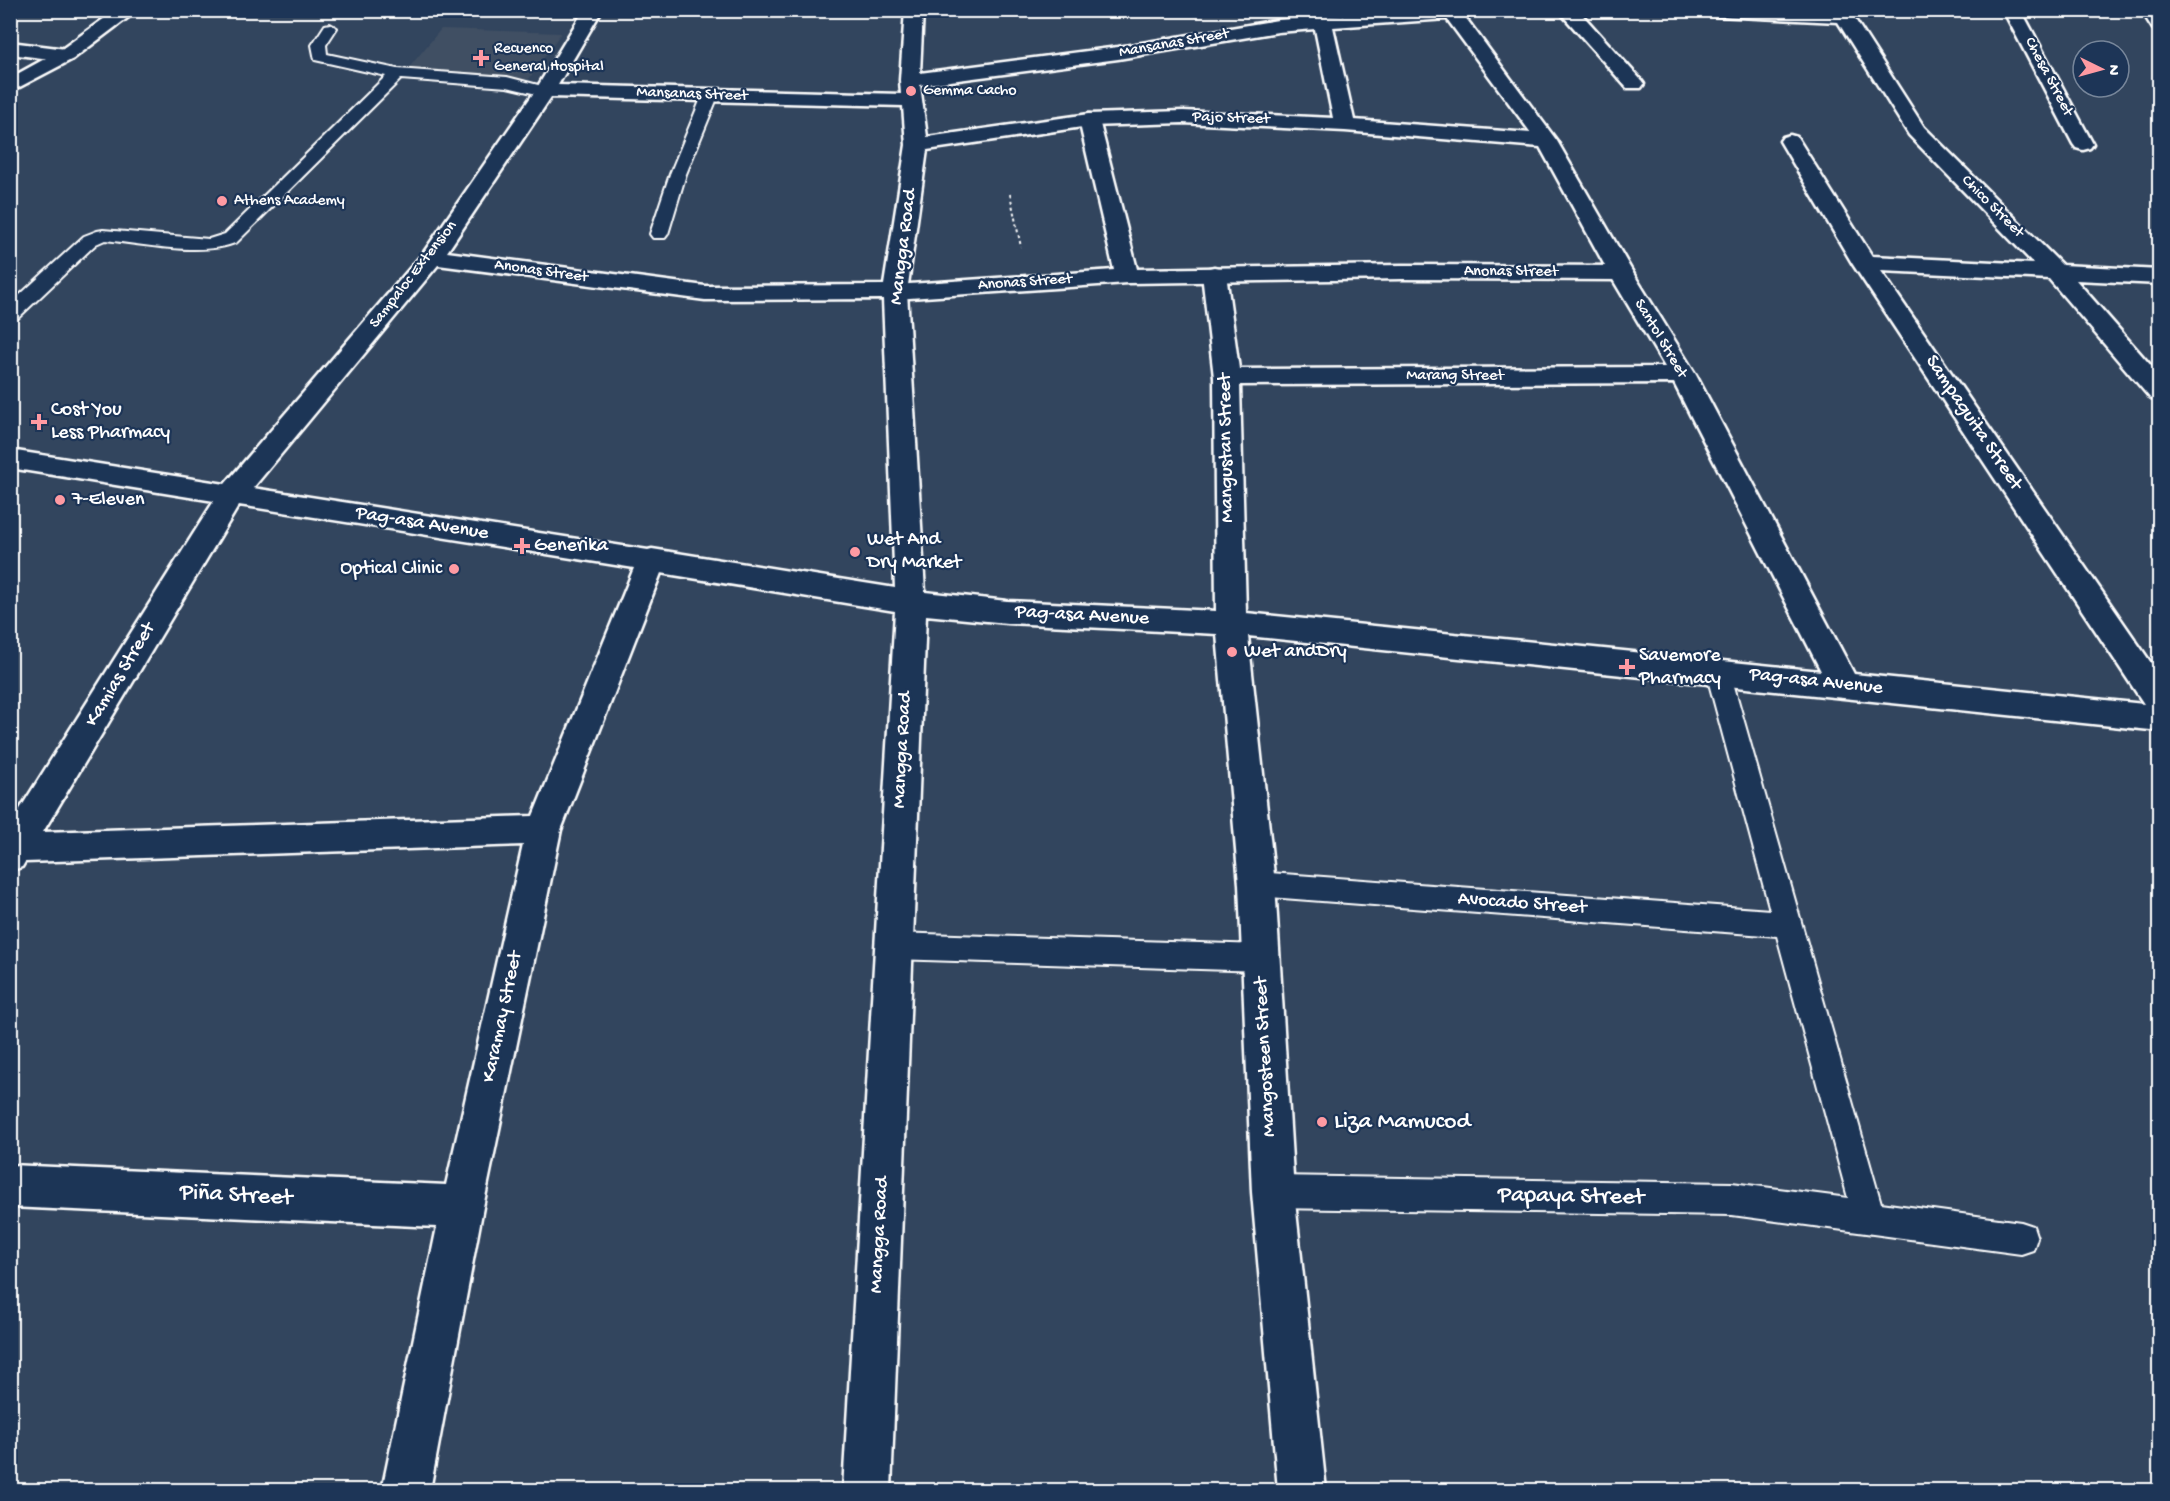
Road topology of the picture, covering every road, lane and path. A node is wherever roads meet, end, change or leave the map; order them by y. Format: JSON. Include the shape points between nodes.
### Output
{"nodes":[{"id":1,"x":129,"y":10,"type":"edge"},
{"id":2,"x":593,"y":10,"type":"edge"},
{"id":3,"x":914,"y":10,"type":"edge"},
{"id":4,"x":1264,"y":10,"type":"edge"},
{"id":5,"x":1567,"y":10,"type":"edge"},
{"id":6,"x":1698,"y":10,"type":"edge"},
{"id":7,"x":2012,"y":10,"type":"edge"},
{"id":8,"x":2151,"y":10,"type":"edge"},
{"id":9,"x":1459,"y":11,"type":"edge"},
{"id":10,"x":1842,"y":14,"type":"edge"},
{"id":11,"x":1323,"y":24,"type":"junction"},
{"id":12,"x":2160,"y":25,"type":"edge"},
{"id":13,"x":1278,"y":26,"type":"junction"},
{"id":14,"x":330,"y":28,"type":"dead end"},
{"id":15,"x":10,"y":48,"type":"edge"},
{"id":16,"x":66,"y":55,"type":"junction"},
{"id":17,"x":397,"y":74,"type":"junction"},
{"id":18,"x":1634,"y":84,"type":"dead end"},
{"id":19,"x":10,"y":86,"type":"edge"},
{"id":20,"x":911,"y":90,"type":"junction"},
{"id":21,"x":545,"y":91,"type":"junction"},
{"id":22,"x":710,"y":96,"type":"junction"},
{"id":23,"x":1089,"y":120,"type":"junction"},
{"id":24,"x":1345,"y":125,"type":"junction"},
{"id":25,"x":1547,"y":141,"type":"junction"},
{"id":26,"x":1790,"y":141,"type":"dead end"},
{"id":27,"x":2083,"y":144,"type":"dead end"},
{"id":28,"x":917,"y":145,"type":"junction"},
{"id":29,"x":1010,"y":194,"type":"dead end"},
{"id":30,"x":659,"y":234,"type":"dead end"},
{"id":31,"x":432,"y":257,"type":"junction"},
{"id":32,"x":1864,"y":263,"type":"junction"},
{"id":33,"x":2054,"y":270,"type":"junction"},
{"id":34,"x":1621,"y":273,"type":"junction"},
{"id":35,"x":1214,"y":274,"type":"junction"},
{"id":36,"x":1127,"y":276,"type":"junction"},
{"id":37,"x":2160,"y":276,"type":"edge"},
{"id":38,"x":1028,"y":282,"type":"junction"},
{"id":39,"x":895,"y":292,"type":"junction"},
{"id":40,"x":10,"y":315,"type":"edge"},
{"id":41,"x":1683,"y":375,"type":"junction"},
{"id":42,"x":1227,"y":377,"type":"junction"},
{"id":43,"x":2160,"y":393,"type":"edge"},
{"id":44,"x":10,"y":459,"type":"edge"},
{"id":45,"x":232,"y":494,"type":"junction"},
{"id":46,"x":652,"y":559,"type":"junction"},
{"id":47,"x":911,"y":602,"type":"junction"},
{"id":48,"x":1231,"y":623,"type":"junction"},
{"id":49,"x":1718,"y":672,"type":"junction"},
{"id":50,"x":1843,"y":684,"type":"junction"},
{"id":51,"x":2160,"y":702,"type":"edge"},
{"id":52,"x":2160,"y":718,"type":"edge"},
{"id":53,"x":544,"y":830,"type":"junction"},
{"id":54,"x":12,"y":850,"type":"edge"},
{"id":55,"x":1257,"y":884,"type":"junction"},
{"id":56,"x":1788,"y":924,"type":"junction"},
{"id":57,"x":894,"y":946,"type":"junction"},
{"id":58,"x":1261,"y":958,"type":"junction"},
{"id":59,"x":10,"y":1186,"type":"edge"},
{"id":60,"x":1273,"y":1192,"type":"junction"},
{"id":61,"x":462,"y":1207,"type":"junction"},
{"id":62,"x":1869,"y":1217,"type":"junction"},
{"id":63,"x":2021,"y":1238,"type":"dead end"},
{"id":64,"x":406,"y":1491,"type":"edge"},
{"id":65,"x":867,"y":1491,"type":"edge"},
{"id":66,"x":1302,"y":1491,"type":"edge"}],
"edges":[{"from":1,"to":16,"type":"street"},
{"from":2,"to":21,"type":"street","name":"Sampaloc Extension"},
{"from":3,"to":20,"type":"street","name":"Mangga Road"},
{"from":4,"to":13,"type":"street"},
{"from":5,"to":18,"type":"street"},
{"from":6,"to":10,"type":"street"},
{"from":7,"to":27,"type":"street","name":"Chesa Street"},
{"from":8,"to":12,"type":"street"},
{"from":9,"to":11,"type":"street","name":"Mansanas Street"},
{"from":9,"to":25,"type":"street","name":"Santol Street"},
{"from":10,"to":33,"type":"street","name":"Chico Street","via":[[1916,131]]},
{"from":11,"to":13,"type":"street","name":"Mansanas Street"},
{"from":11,"to":24,"type":"street"},
{"from":13,"to":20,"type":"street","name":"Mansanas Street"},
{"from":14,"to":17,"type":"lane","via":[[319,45],[320,57]]},
{"from":15,"to":16,"type":"street"},
{"from":16,"to":19,"type":"street"},
{"from":17,"to":21,"type":"lane","via":[[507,82]]},
{"from":17,"to":40,"type":"lane","via":[[231,238],[208,244],[103,235],[90,240]]},
{"from":20,"to":22,"type":"street","name":"Mansanas Street"},
{"from":20,"to":28,"type":"street","name":"Mangga Road"},
{"from":21,"to":22,"type":"street","name":"Mansanas Street"},
{"from":21,"to":31,"type":"street","name":"Sampaloc Extension"},
{"from":22,"to":30,"type":"lane"},
{"from":23,"to":24,"type":"street","name":"Pajo Street","via":[[1235,118]]},
{"from":23,"to":28,"type":"street","name":"Pajo Street"},
{"from":23,"to":36,"type":"street"},
{"from":24,"to":25,"type":"street","name":"Pajo Street"},
{"from":25,"to":34,"type":"street","name":"Santol Street"},
{"from":26,"to":32,"type":"street","name":"Sampaguita Street"},
{"from":28,"to":39,"type":"street","name":"Mangga Road"},
{"from":29,"to":38,"type":"path"},
{"from":31,"to":39,"type":"street","name":"Anonas Street","via":[[705,293]]},
{"from":31,"to":45,"type":"street","name":"Sampaloc Extension"},
{"from":32,"to":33,"type":"street"},
{"from":32,"to":51,"type":"street","name":"Sampaguita Street"},
{"from":33,"to":37,"type":"street"},
{"from":33,"to":43,"type":"street","name":"Chico Street"},
{"from":34,"to":35,"type":"street","name":"Anonas Street"},
{"from":34,"to":41,"type":"street","name":"Santol Street"},
{"from":35,"to":36,"type":"street","name":"Anonas Street"},
{"from":35,"to":42,"type":"street","name":"Mangustan Street"},
{"from":36,"to":38,"type":"street","name":"Anonas Street"},
{"from":38,"to":39,"type":"street","name":"Anonas Street"},
{"from":39,"to":47,"type":"street","name":"Mangga Road"},
{"from":41,"to":42,"type":"street","name":"Marang Street"},
{"from":41,"to":50,"type":"street","name":"Santol Street"},
{"from":42,"to":48,"type":"street","name":"Mangustan Street"},
{"from":44,"to":45,"type":"street","name":"Pag-asa Avenue"},
{"from":45,"to":46,"type":"street","name":"Pag-asa Avenue"},
{"from":45,"to":54,"type":"street","name":"Kamias Street"},
{"from":46,"to":47,"type":"street","name":"Pag-asa Avenue"},
{"from":46,"to":53,"type":"street","name":"Karamay Street"},
{"from":47,"to":48,"type":"street","name":"Pag-asa Avenue","via":[[1007,612]]},
{"from":47,"to":57,"type":"street","name":"Mangga Road"},
{"from":48,"to":49,"type":"street","name":"Pag-asa Avenue"},
{"from":48,"to":55,"type":"street","name":"Mangosteen Street"},
{"from":49,"to":50,"type":"street","name":"Pag-asa Avenue"},
{"from":49,"to":56,"type":"lane"},
{"from":50,"to":52,"type":"street","name":"Pag-asa Avenue"},
{"from":53,"to":54,"type":"street"},
{"from":53,"to":61,"type":"street","name":"Karamay Street"},
{"from":55,"to":56,"type":"lane","name":"Avocado Street"},
{"from":55,"to":58,"type":"street","name":"Mangosteen Street"},
{"from":56,"to":62,"type":"lane"},
{"from":57,"to":58,"type":"lane"},
{"from":57,"to":65,"type":"street","name":"Mangga Road"},
{"from":58,"to":60,"type":"street","name":"Mangosteen Street"},
{"from":59,"to":61,"type":"street","name":"Piña Street"},
{"from":60,"to":62,"type":"lane","name":"Papaya Street","via":[[1732,1199]]},
{"from":60,"to":66,"type":"street","name":"Mangosteen Street"},
{"from":61,"to":64,"type":"street","name":"Karamay Street"},
{"from":62,"to":63,"type":"lane","name":"Papaya Street"}]}
